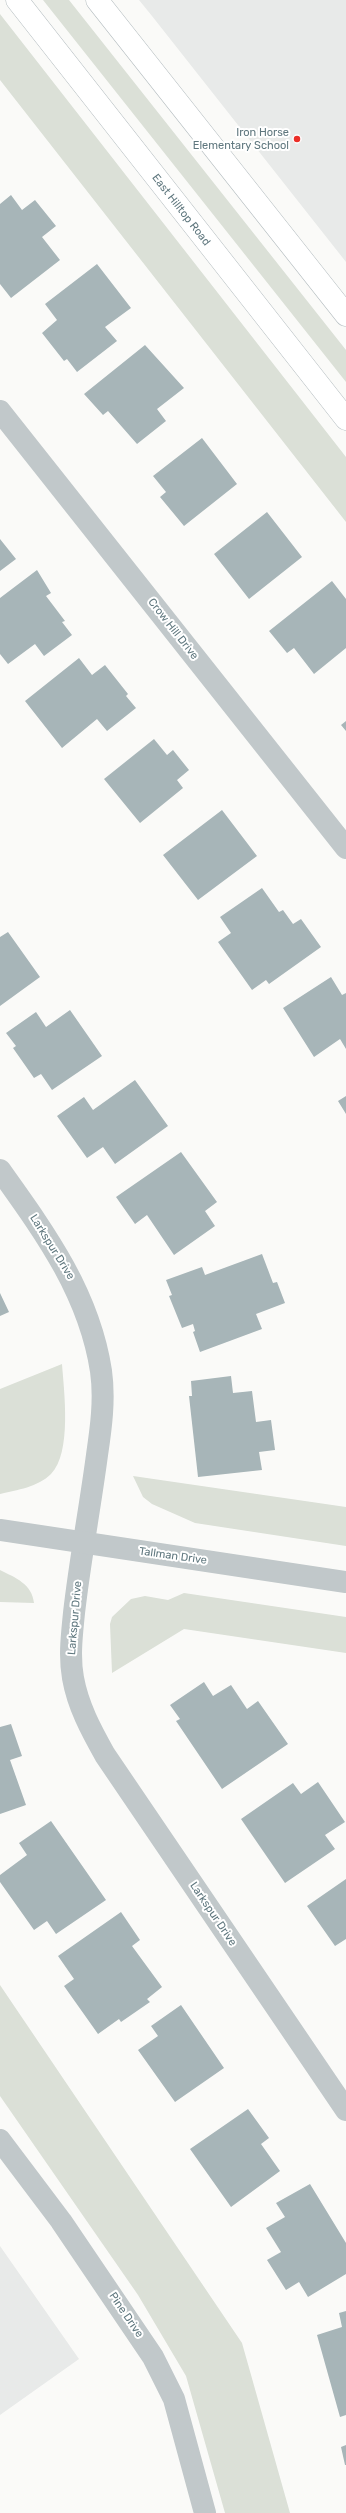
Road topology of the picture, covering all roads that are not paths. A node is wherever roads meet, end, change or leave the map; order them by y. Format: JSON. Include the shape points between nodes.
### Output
{"nodes":[{"id":1,"x":17,"y":0,"type":"edge"},
{"id":2,"x":97,"y":0,"type":"edge"},
{"id":3,"x":346,"y":315,"type":"edge"},
{"id":4,"x":0,"y":411,"type":"edge"},
{"id":5,"x":346,"y":419,"type":"edge"},
{"id":6,"x":346,"y":848,"type":"edge"},
{"id":7,"x":0,"y":1170,"type":"edge"},
{"id":8,"x":0,"y":1530,"type":"edge"},
{"id":9,"x":84,"y":1543,"type":"junction"},
{"id":10,"x":346,"y":1582,"type":"edge"},
{"id":11,"x":346,"y":2110,"type":"edge"},
{"id":12,"x":0,"y":2140,"type":"edge"},
{"id":13,"x":205,"y":2513,"type":"edge"}],
"edges":[{"from":1,"to":5,"type":"main road","name":"East Hilltop Road"},
{"from":2,"to":3,"type":"main road"},
{"from":4,"to":6,"type":"street","name":"Crow Hill Drive"},
{"from":7,"to":9,"type":"street","name":"Larkspur Drive","via":[[67,1269],[83,1303],[95,1343],[101,1372],[102,1411]]},
{"from":8,"to":9,"type":"street","name":"Tallman Drive"},
{"from":9,"to":10,"type":"street","name":"Tallman Drive"},
{"from":9,"to":11,"type":"street","name":"Larkspur Drive","via":[[71,1648],[73,1679],[82,1714],[105,1755]]},
{"from":12,"to":13,"type":"street","name":"Pine Drive","via":[[70,2234],[153,2357],[174,2399]]}]}
